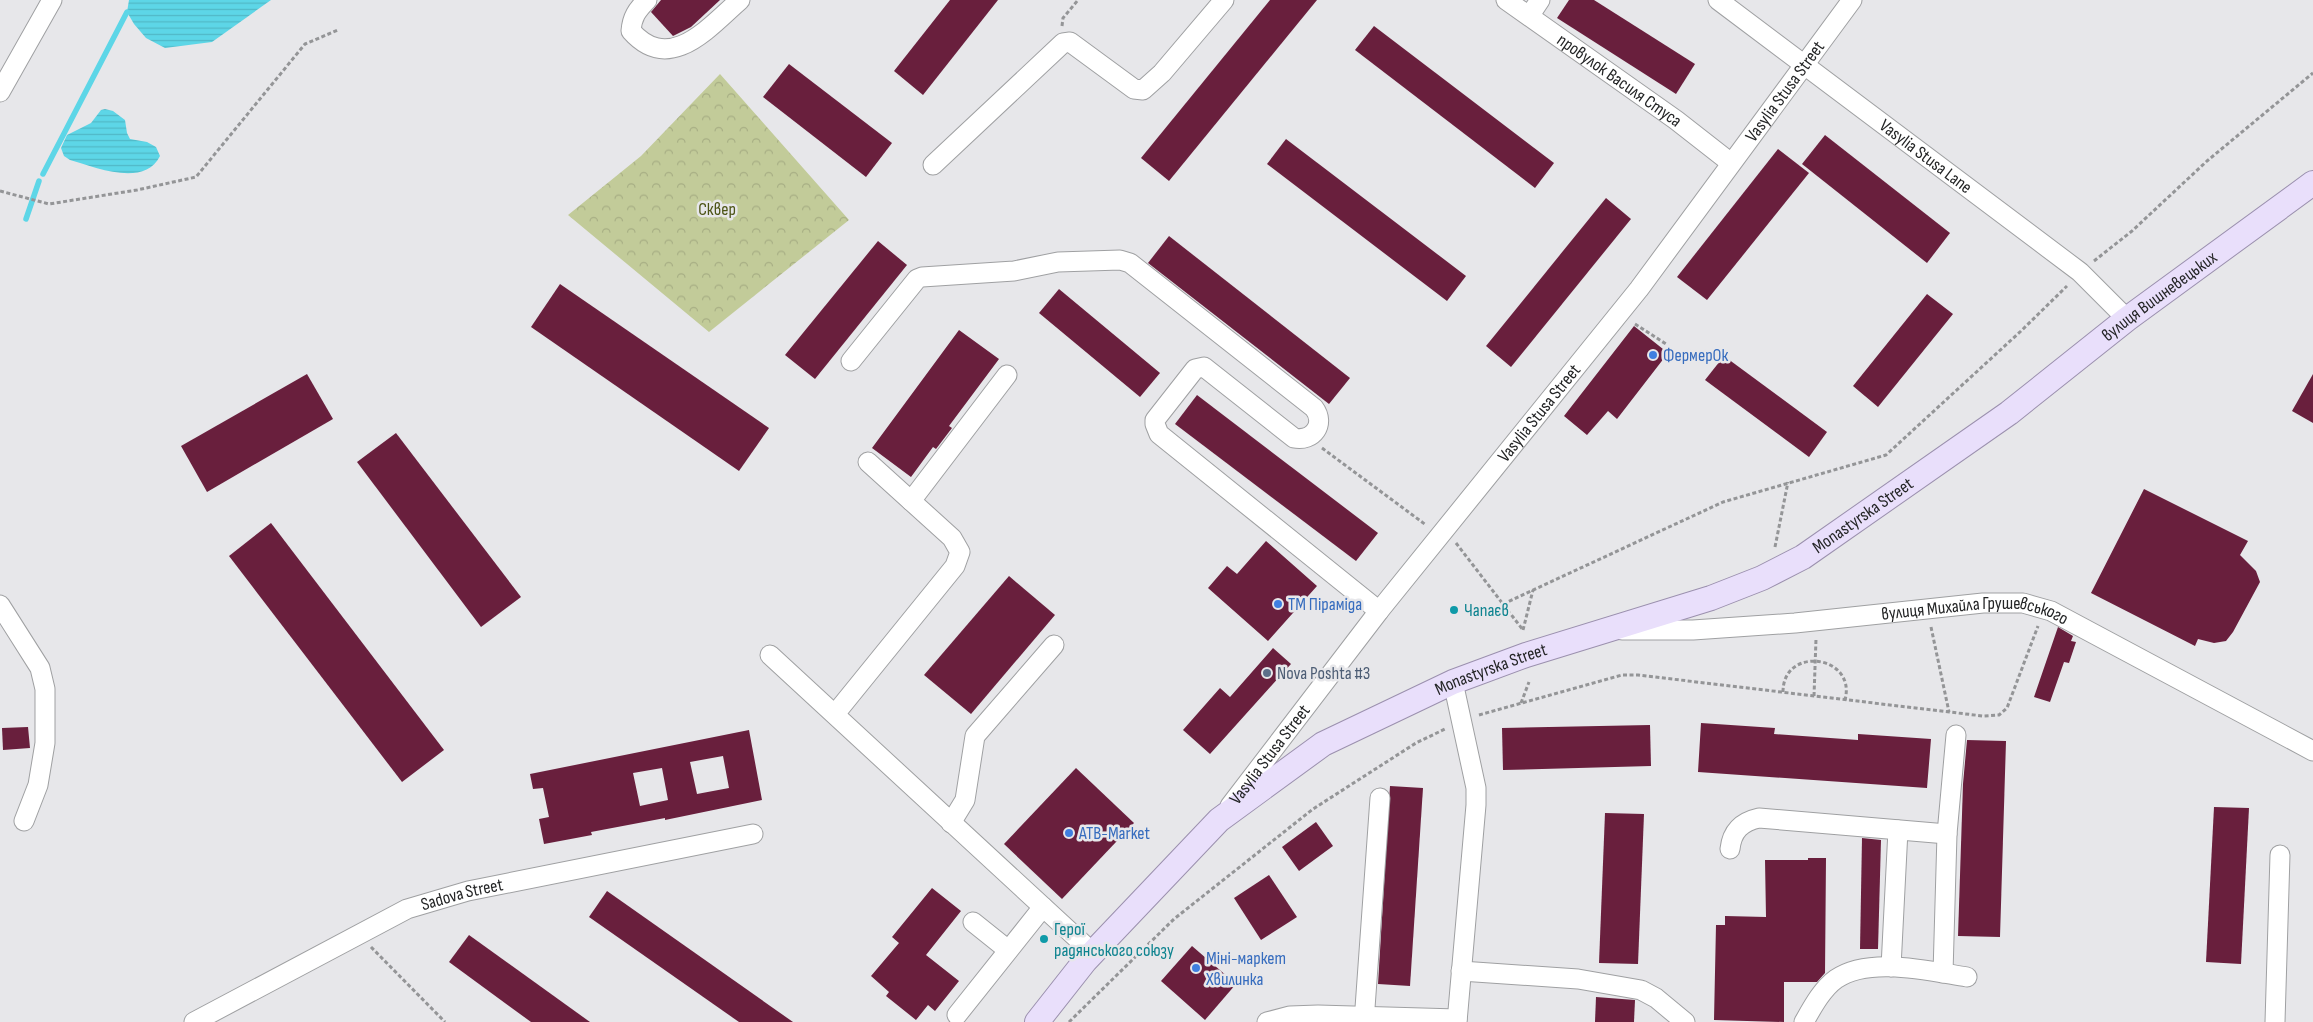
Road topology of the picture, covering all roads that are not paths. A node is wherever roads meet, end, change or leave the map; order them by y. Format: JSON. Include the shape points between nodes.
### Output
{"nodes":[{"id":1,"x":52,"y":0,"type":"edge"},
{"id":2,"x":647,"y":0,"type":"edge"},
{"id":3,"x":740,"y":0,"type":"edge"},
{"id":4,"x":1224,"y":0,"type":"edge"},
{"id":5,"x":1506,"y":0,"type":"edge"},
{"id":6,"x":1718,"y":0,"type":"edge"},
{"id":7,"x":1852,"y":0,"type":"edge"},
{"id":8,"x":1535,"y":8,"type":"edge"},
{"id":9,"x":1805,"y":63,"type":"junction"},
{"id":10,"x":0,"y":92,"type":"edge"},
{"id":11,"x":1731,"y":163,"type":"junction"},
{"id":12,"x":933,"y":165,"type":"dead end"},
{"id":13,"x":2313,"y":183,"type":"edge"},
{"id":14,"x":2127,"y":319,"type":"junction"},
{"id":15,"x":851,"y":362,"type":"dead end"},
{"id":16,"x":1007,"y":375,"type":"dead end"},
{"id":17,"x":2009,"y":412,"type":"joint"},
{"id":18,"x":868,"y":462,"type":"dead end"},
{"id":19,"x":911,"y":501,"type":"junction"},
{"id":20,"x":0,"y":605,"type":"edge"},
{"id":21,"x":1379,"y":611,"type":"junction"},
{"id":22,"x":1603,"y":630,"type":"junction"},
{"id":23,"x":1054,"y":645,"type":"dead end"},
{"id":24,"x":770,"y":656,"type":"dead end"},
{"id":25,"x":1453,"y":682,"type":"junction"},
{"id":26,"x":835,"y":714,"type":"junction"},
{"id":27,"x":1956,"y":735,"type":"dead end"},
{"id":28,"x":2313,"y":751,"type":"edge"},
{"id":29,"x":1380,"y":798,"type":"dead end"},
{"id":30,"x":1219,"y":820,"type":"junction"},
{"id":31,"x":24,"y":821,"type":"dead end"},
{"id":32,"x":950,"y":823,"type":"junction"},
{"id":33,"x":1898,"y":830,"type":"junction"},
{"id":34,"x":753,"y":834,"type":"dead end"},
{"id":35,"x":1947,"y":834,"type":"junction"},
{"id":36,"x":1730,"y":849,"type":"dead end"},
{"id":37,"x":2280,"y":855,"type":"dead end"},
{"id":38,"x":1043,"y":907,"type":"junction"},
{"id":39,"x":973,"y":922,"type":"dead end"},
{"id":40,"x":1008,"y":950,"type":"junction"},
{"id":41,"x":1093,"y":953,"type":"junction"},
{"id":42,"x":1891,"y":967,"type":"junction"},
{"id":43,"x":1461,"y":971,"type":"junction"},
{"id":44,"x":1943,"y":973,"type":"junction"},
{"id":45,"x":1967,"y":977,"type":"dead end"},
{"id":46,"x":957,"y":1015,"type":"dead end"},
{"id":47,"x":1364,"y":1019,"type":"edge"},
{"id":48,"x":1457,"y":1020,"type":"edge"},
{"id":49,"x":194,"y":1022,"type":"edge"},
{"id":50,"x":1038,"y":1022,"type":"edge"},
{"id":51,"x":1267,"y":1022,"type":"edge"},
{"id":52,"x":1685,"y":1022,"type":"edge"},
{"id":53,"x":1804,"y":1022,"type":"edge"},
{"id":54,"x":2275,"y":1022,"type":"edge"}],
"edges":[{"from":1,"to":10,"type":"street"},
{"from":2,"to":3,"type":"street","via":[[632,20],[631,31],[648,45],[663,48],[679,48],[693,41]]},
{"from":4,"to":12,"type":"street","via":[[1162,73],[1143,90],[1134,89],[1070,42],[1063,43]]},
{"from":5,"to":8,"type":"street","name":"провулок Василя Стуса"},
{"from":6,"to":9,"type":"street","name":"Vasylia Stusa Lane"},
{"from":7,"to":9,"type":"street","name":"Vasylia Stusa Street"},
{"from":8,"to":11,"type":"street","name":"провулок Василя Стуса"},
{"from":9,"to":11,"type":"street","name":"Vasylia Stusa Street"},
{"from":9,"to":14,"type":"street","name":"Vasylia Stusa Lane","via":[[2080,272]]},
{"from":11,"to":21,"type":"street","name":"Vasylia Stusa Street","via":[[1639,289]]},
{"from":13,"to":14,"type":"main road","name":"вулиця Вишневецьких"},
{"from":14,"to":17,"type":"main road","name":"вулиця Вишневецьких"},
{"from":15,"to":21,"type":"street","via":[[917,279],[922,277],[1014,271],[1058,262],[1120,260],[1130,263],[1314,408],[1319,422],[1309,438],[1290,436],[1204,367],[1195,369],[1155,420],[1160,434]]},
{"from":16,"to":19,"type":"street"},
{"from":17,"to":22,"type":"main road","name":"Monastyrska Street","via":[[1803,557],[1711,598]]},
{"from":18,"to":19,"type":"street"},
{"from":19,"to":26,"type":"street","via":[[958,545],[959,559]]},
{"from":20,"to":31,"type":"street","via":[[40,668],[44,689],[45,743],[38,785]]},
{"from":21,"to":30,"type":"street","name":"Vasylia Stusa Street"},
{"from":22,"to":25,"type":"main road","name":"Monastyrska Street"},
{"from":22,"to":28,"type":"street","name":"вулиця Михайла Грушевського","via":[[1693,630],[1817,621],[1983,603],[2023,603],[2045,609]]},
{"from":23,"to":32,"type":"street","via":[[975,736],[965,800]]},
{"from":24,"to":26,"type":"street"},
{"from":25,"to":30,"type":"main road","name":"Monastyrska Street","via":[[1323,744]]},
{"from":25,"to":43,"type":"street","via":[[1476,788]]},
{"from":26,"to":32,"type":"street"},
{"from":27,"to":35,"type":"street"},
{"from":29,"to":47,"type":"street"},
{"from":30,"to":41,"type":"main road","name":"Monastyrska Street"},
{"from":32,"to":38,"type":"street"},
{"from":33,"to":35,"type":"street"},
{"from":33,"to":36,"type":"street","via":[[1759,818],[1741,824],[1731,840]]},
{"from":33,"to":42,"type":"street"},
{"from":34,"to":49,"type":"street","name":"Sadova Street","via":[[468,891],[407,909]]},
{"from":35,"to":44,"type":"street"},
{"from":37,"to":54,"type":"street"},
{"from":38,"to":40,"type":"street"},
{"from":38,"to":41,"type":"street"},
{"from":39,"to":40,"type":"street"},
{"from":40,"to":46,"type":"street"},
{"from":41,"to":50,"type":"main road","name":"Monastyrska Street"},
{"from":42,"to":44,"type":"street"},
{"from":42,"to":53,"type":"street","via":[[1859,969],[1834,980]]},
{"from":43,"to":48,"type":"street"},
{"from":43,"to":52,"type":"street","via":[[1578,979],[1641,990]]},
{"from":44,"to":45,"type":"street"},
{"from":47,"to":48,"type":"street"},
{"from":47,"to":51,"type":"street","via":[[1290,1016]]}]}
